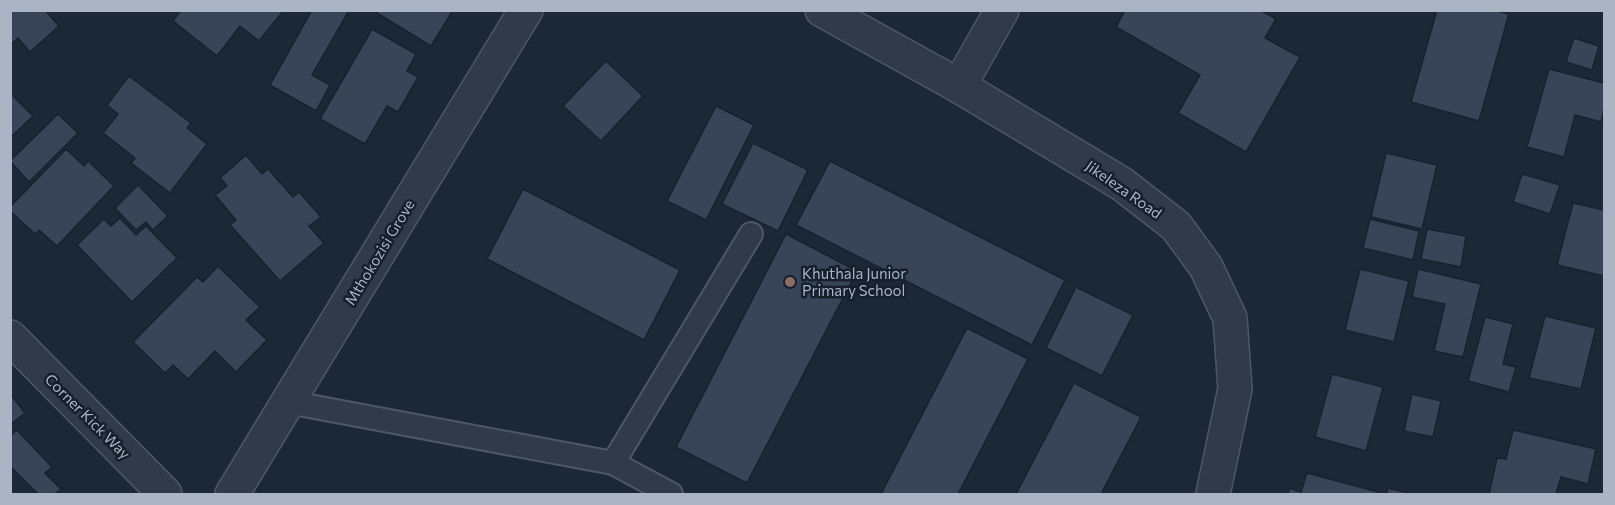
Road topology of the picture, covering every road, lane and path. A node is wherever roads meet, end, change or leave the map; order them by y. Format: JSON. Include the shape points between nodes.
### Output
{"nodes":[{"id":1,"x":526,"y":10,"type":"edge"},
{"id":2,"x":822,"y":10,"type":"edge"},
{"id":3,"x":1002,"y":10,"type":"edge"},
{"id":4,"x":959,"y":86,"type":"junction"},
{"id":5,"x":751,"y":234,"type":"dead end"},
{"id":6,"x":10,"y":337,"type":"edge"},
{"id":7,"x":288,"y":402,"type":"junction"},
{"id":8,"x":613,"y":463,"type":"junction"},
{"id":9,"x":165,"y":495,"type":"edge"},
{"id":10,"x":232,"y":495,"type":"edge"},
{"id":11,"x":671,"y":495,"type":"edge"},
{"id":12,"x":1213,"y":495,"type":"edge"}],
"edges":[{"from":1,"to":7,"type":"street","name":"Mthokozisi Grove"},
{"from":2,"to":4,"type":"street","name":"Jikeleza Road"},
{"from":3,"to":4,"type":"street"},
{"from":4,"to":12,"type":"street","name":"Jikeleza Road","via":[[1122,184],[1176,226],[1206,267],[1230,318],[1235,389]]},
{"from":5,"to":8,"type":"lane"},
{"from":6,"to":9,"type":"street","name":"Corner Kick Way"},
{"from":7,"to":8,"type":"lane"},
{"from":7,"to":10,"type":"street","name":"Mthokozisi Grove"},
{"from":8,"to":11,"type":"lane"}]}
